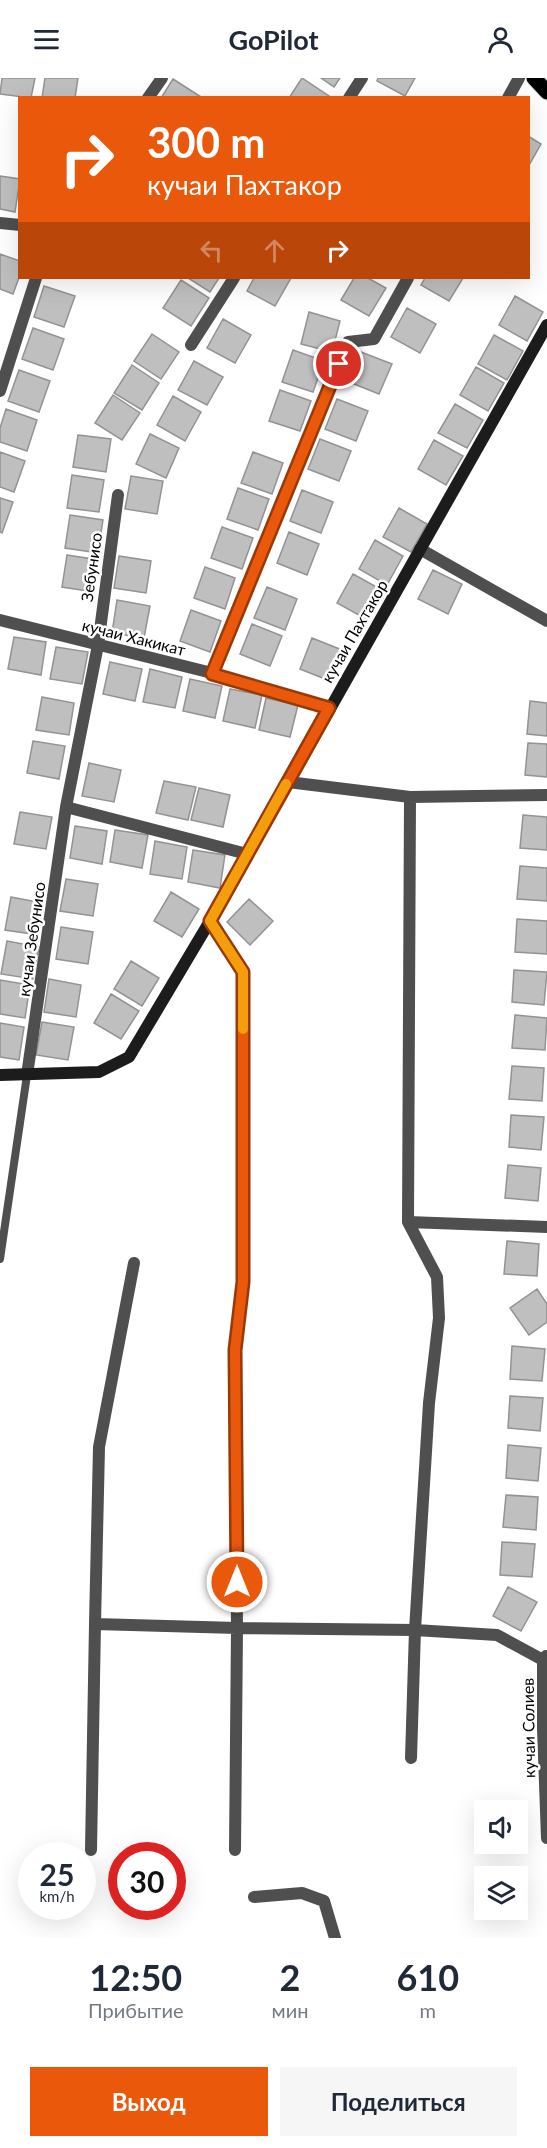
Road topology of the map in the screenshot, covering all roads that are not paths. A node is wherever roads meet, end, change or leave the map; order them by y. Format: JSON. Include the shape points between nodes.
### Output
{"nodes":[{"id":1,"x":162,"y":78,"type":"edge"},
{"id":2,"x":362,"y":78,"type":"edge"},
{"id":3,"x":519,"y":78,"type":"edge"},
{"id":4,"x":534,"y":78,"type":"edge"},
{"id":5,"x":547,"y":92,"type":"edge"},
{"id":6,"x":149,"y":96,"type":"edge"},
{"id":7,"x":351,"y":96,"type":"edge"},
{"id":8,"x":509,"y":96,"type":"edge"},
{"id":9,"x":0,"y":223,"type":"edge"},
{"id":10,"x":18,"y":225,"type":"edge"},
{"id":11,"x":36,"y":279,"type":"edge"},
{"id":12,"x":233,"y":279,"type":"edge"},
{"id":13,"x":407,"y":279,"type":"edge"},
{"id":14,"x":547,"y":325,"type":"edge"},
{"id":15,"x":191,"y":345,"type":"dead end"},
{"id":16,"x":0,"y":391,"type":"edge"},
{"id":17,"x":118,"y":495,"type":"dead end"},
{"id":18,"x":420,"y":549,"type":"junction"},
{"id":19,"x":0,"y":620,"type":"edge"},
{"id":20,"x":547,"y":621,"type":"edge"},
{"id":21,"x":98,"y":645,"type":"junction"},
{"id":22,"x":212,"y":674,"type":"junction"},
{"id":23,"x":329,"y":708,"type":"junction"},
{"id":24,"x":288,"y":782,"type":"junction"},
{"id":25,"x":547,"y":795,"type":"edge"},
{"id":26,"x":410,"y":797,"type":"junction"},
{"id":27,"x":66,"y":807,"type":"junction"},
{"id":28,"x":247,"y":854,"type":"junction"},
{"id":29,"x":210,"y":921,"type":"junction"},
{"id":30,"x":0,"y":1075,"type":"edge"},
{"id":31,"x":27,"y":1075,"type":"junction"},
{"id":32,"x":408,"y":1222,"type":"junction"},
{"id":33,"x":547,"y":1227,"type":"edge"},
{"id":34,"x":0,"y":1259,"type":"edge"},
{"id":35,"x":134,"y":1263,"type":"dead end"},
{"id":36,"x":95,"y":1624,"type":"junction"},
{"id":37,"x":237,"y":1628,"type":"junction"},
{"id":38,"x":415,"y":1630,"type":"junction"},
{"id":39,"x":545,"y":1658,"type":"edge"},
{"id":40,"x":411,"y":1758,"type":"dead end"},
{"id":41,"x":547,"y":1838,"type":"edge"},
{"id":42,"x":91,"y":1842,"type":"edge"},
{"id":43,"x":235,"y":1850,"type":"dead end"},
{"id":44,"x":254,"y":1897,"type":"dead end"},
{"id":45,"x":335,"y":1938,"type":"edge"}],
"edges":[{"from":1,"to":6,"type":"street"},
{"from":2,"to":7,"type":"street"},
{"from":3,"to":8,"type":"street"},
{"from":4,"to":5,"type":"main road"},
{"from":9,"to":10,"type":"street"},
{"from":11,"to":16,"type":"street"},
{"from":12,"to":15,"type":"street"},
{"from":13,"to":22,"type":"street","via":[[374,339],[348,342]]},
{"from":14,"to":18,"type":"main road","name":"кучаи Пахтакор"},
{"from":17,"to":21,"type":"street","name":"Зебунисо"},
{"from":18,"to":20,"type":"street"},
{"from":18,"to":23,"type":"main road","name":"кучаи Пахтакор"},
{"from":19,"to":21,"type":"street","name":"кучаи Хакикат"},
{"from":21,"to":22,"type":"street","name":"кучаи Хакикат"},
{"from":21,"to":27,"type":"street","name":"кучаи Зебунисо"},
{"from":22,"to":23,"type":"street","name":"кучаи Хакикат"},
{"from":23,"to":24,"type":"main road","name":"кучаи Пахтакор"},
{"from":24,"to":26,"type":"street"},
{"from":24,"to":28,"type":"main road","name":"кучаи Пахтакор"},
{"from":25,"to":26,"type":"street"},
{"from":26,"to":32,"type":"street"},
{"from":27,"to":28,"type":"street"},
{"from":27,"to":31,"type":"street","name":"кучаи Зебунисо"},
{"from":28,"to":29,"type":"main road","name":"кучаи Пахтакор"},
{"from":29,"to":31,"type":"main road","name":"кучаи Пахтакор","via":[[129,1057],[99,1072]]},
{"from":29,"to":37,"type":"street","via":[[243,972],[243,1282],[235,1350]]},
{"from":30,"to":31,"type":"main road","name":"кучаи Пахтакор"},
{"from":31,"to":34,"type":"lane"},
{"from":32,"to":33,"type":"street"},
{"from":32,"to":38,"type":"street","via":[[438,1277],[439,1318],[429,1403]]},
{"from":35,"to":36,"type":"street","via":[[99,1447]]},
{"from":36,"to":37,"type":"street"},
{"from":36,"to":42,"type":"street"},
{"from":37,"to":38,"type":"street"},
{"from":37,"to":43,"type":"street"},
{"from":38,"to":39,"type":"street","via":[[497,1635]]},
{"from":38,"to":40,"type":"street"},
{"from":39,"to":41,"type":"street","name":"кучаи Солиев"},
{"from":44,"to":45,"type":"street","via":[[302,1893],[324,1901]]}]}
